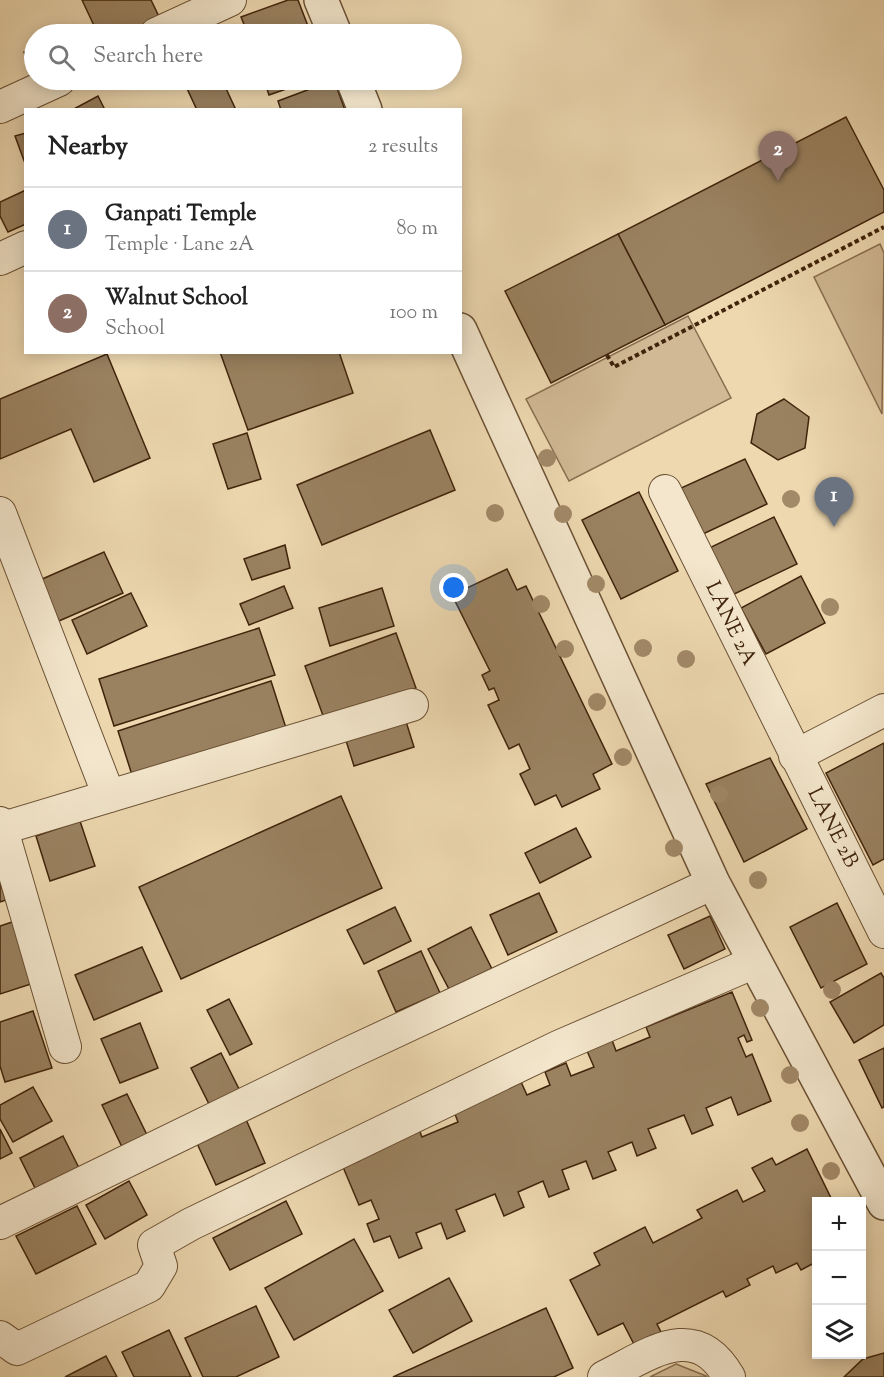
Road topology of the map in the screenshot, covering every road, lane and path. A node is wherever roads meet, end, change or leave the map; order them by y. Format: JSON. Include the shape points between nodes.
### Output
{"nodes":[{"id":1,"x":230,"y":0,"type":"edge"},
{"id":2,"x":321,"y":0,"type":"edge"},
{"id":3,"x":178,"y":24,"type":"edge"},
{"id":4,"x":331,"y":24,"type":"edge"},
{"id":5,"x":37,"y":90,"type":"edge"},
{"id":6,"x":357,"y":90,"type":"edge"},
{"id":7,"x":0,"y":107,"type":"edge"},
{"id":8,"x":364,"y":108,"type":"edge"},
{"id":9,"x":884,"y":227,"type":"edge"},
{"id":10,"x":24,"y":248,"type":"edge"},
{"id":11,"x":0,"y":259,"type":"edge"},
{"id":12,"x":462,"y":334,"type":"edge"},
{"id":13,"x":607,"y":355,"type":"dead end"},
{"id":14,"x":665,"y":491,"type":"dead end"},
{"id":15,"x":0,"y":513,"type":"edge"},
{"id":16,"x":412,"y":705,"type":"dead end"},
{"id":17,"x":884,"y":710,"type":"edge"},
{"id":18,"x":795,"y":756,"type":"junction"},
{"id":19,"x":109,"y":796,"type":"junction"},
{"id":20,"x":1,"y":827,"type":"edge"},
{"id":21,"x":713,"y":883,"type":"junction"},
{"id":22,"x":12,"y":907,"type":"edge"},
{"id":23,"x":884,"y":932,"type":"edge"},
{"id":24,"x":755,"y":962,"type":"junction"},
{"id":25,"x":65,"y":1047,"type":"dead end"},
{"id":26,"x":884,"y":1203,"type":"edge"},
{"id":27,"x":0,"y":1223,"type":"edge"},
{"id":28,"x":0,"y":1336,"type":"edge"},
{"id":29,"x":604,"y":1377,"type":"edge"},
{"id":30,"x":729,"y":1377,"type":"edge"}],
"edges":[{"from":1,"to":3,"type":"street"},
{"from":2,"to":4,"type":"street"},
{"from":5,"to":7,"type":"street"},
{"from":6,"to":8,"type":"street"},
{"from":9,"to":13,"type":"path","via":[[614,367]]},
{"from":10,"to":11,"type":"street"},
{"from":12,"to":21,"type":"street"},
{"from":14,"to":18,"type":"street","name":"LANE 2A"},
{"from":15,"to":19,"type":"street"},
{"from":16,"to":19,"type":"street"},
{"from":17,"to":18,"type":"street"},
{"from":18,"to":23,"type":"street","name":"LANE 2B"},
{"from":19,"to":20,"type":"street"},
{"from":20,"to":22,"type":"street"},
{"from":21,"to":24,"type":"street"},
{"from":21,"to":27,"type":"street","via":[[346,1054]]},
{"from":22,"to":25,"type":"street"},
{"from":24,"to":26,"type":"street"},
{"from":24,"to":28,"type":"street","via":[[560,1046],[191,1224],[154,1245],[161,1266],[149,1286],[17,1349]]},
{"from":29,"to":30,"type":"street","via":[[655,1351],[685,1342],[705,1350],[722,1364]]}]}
